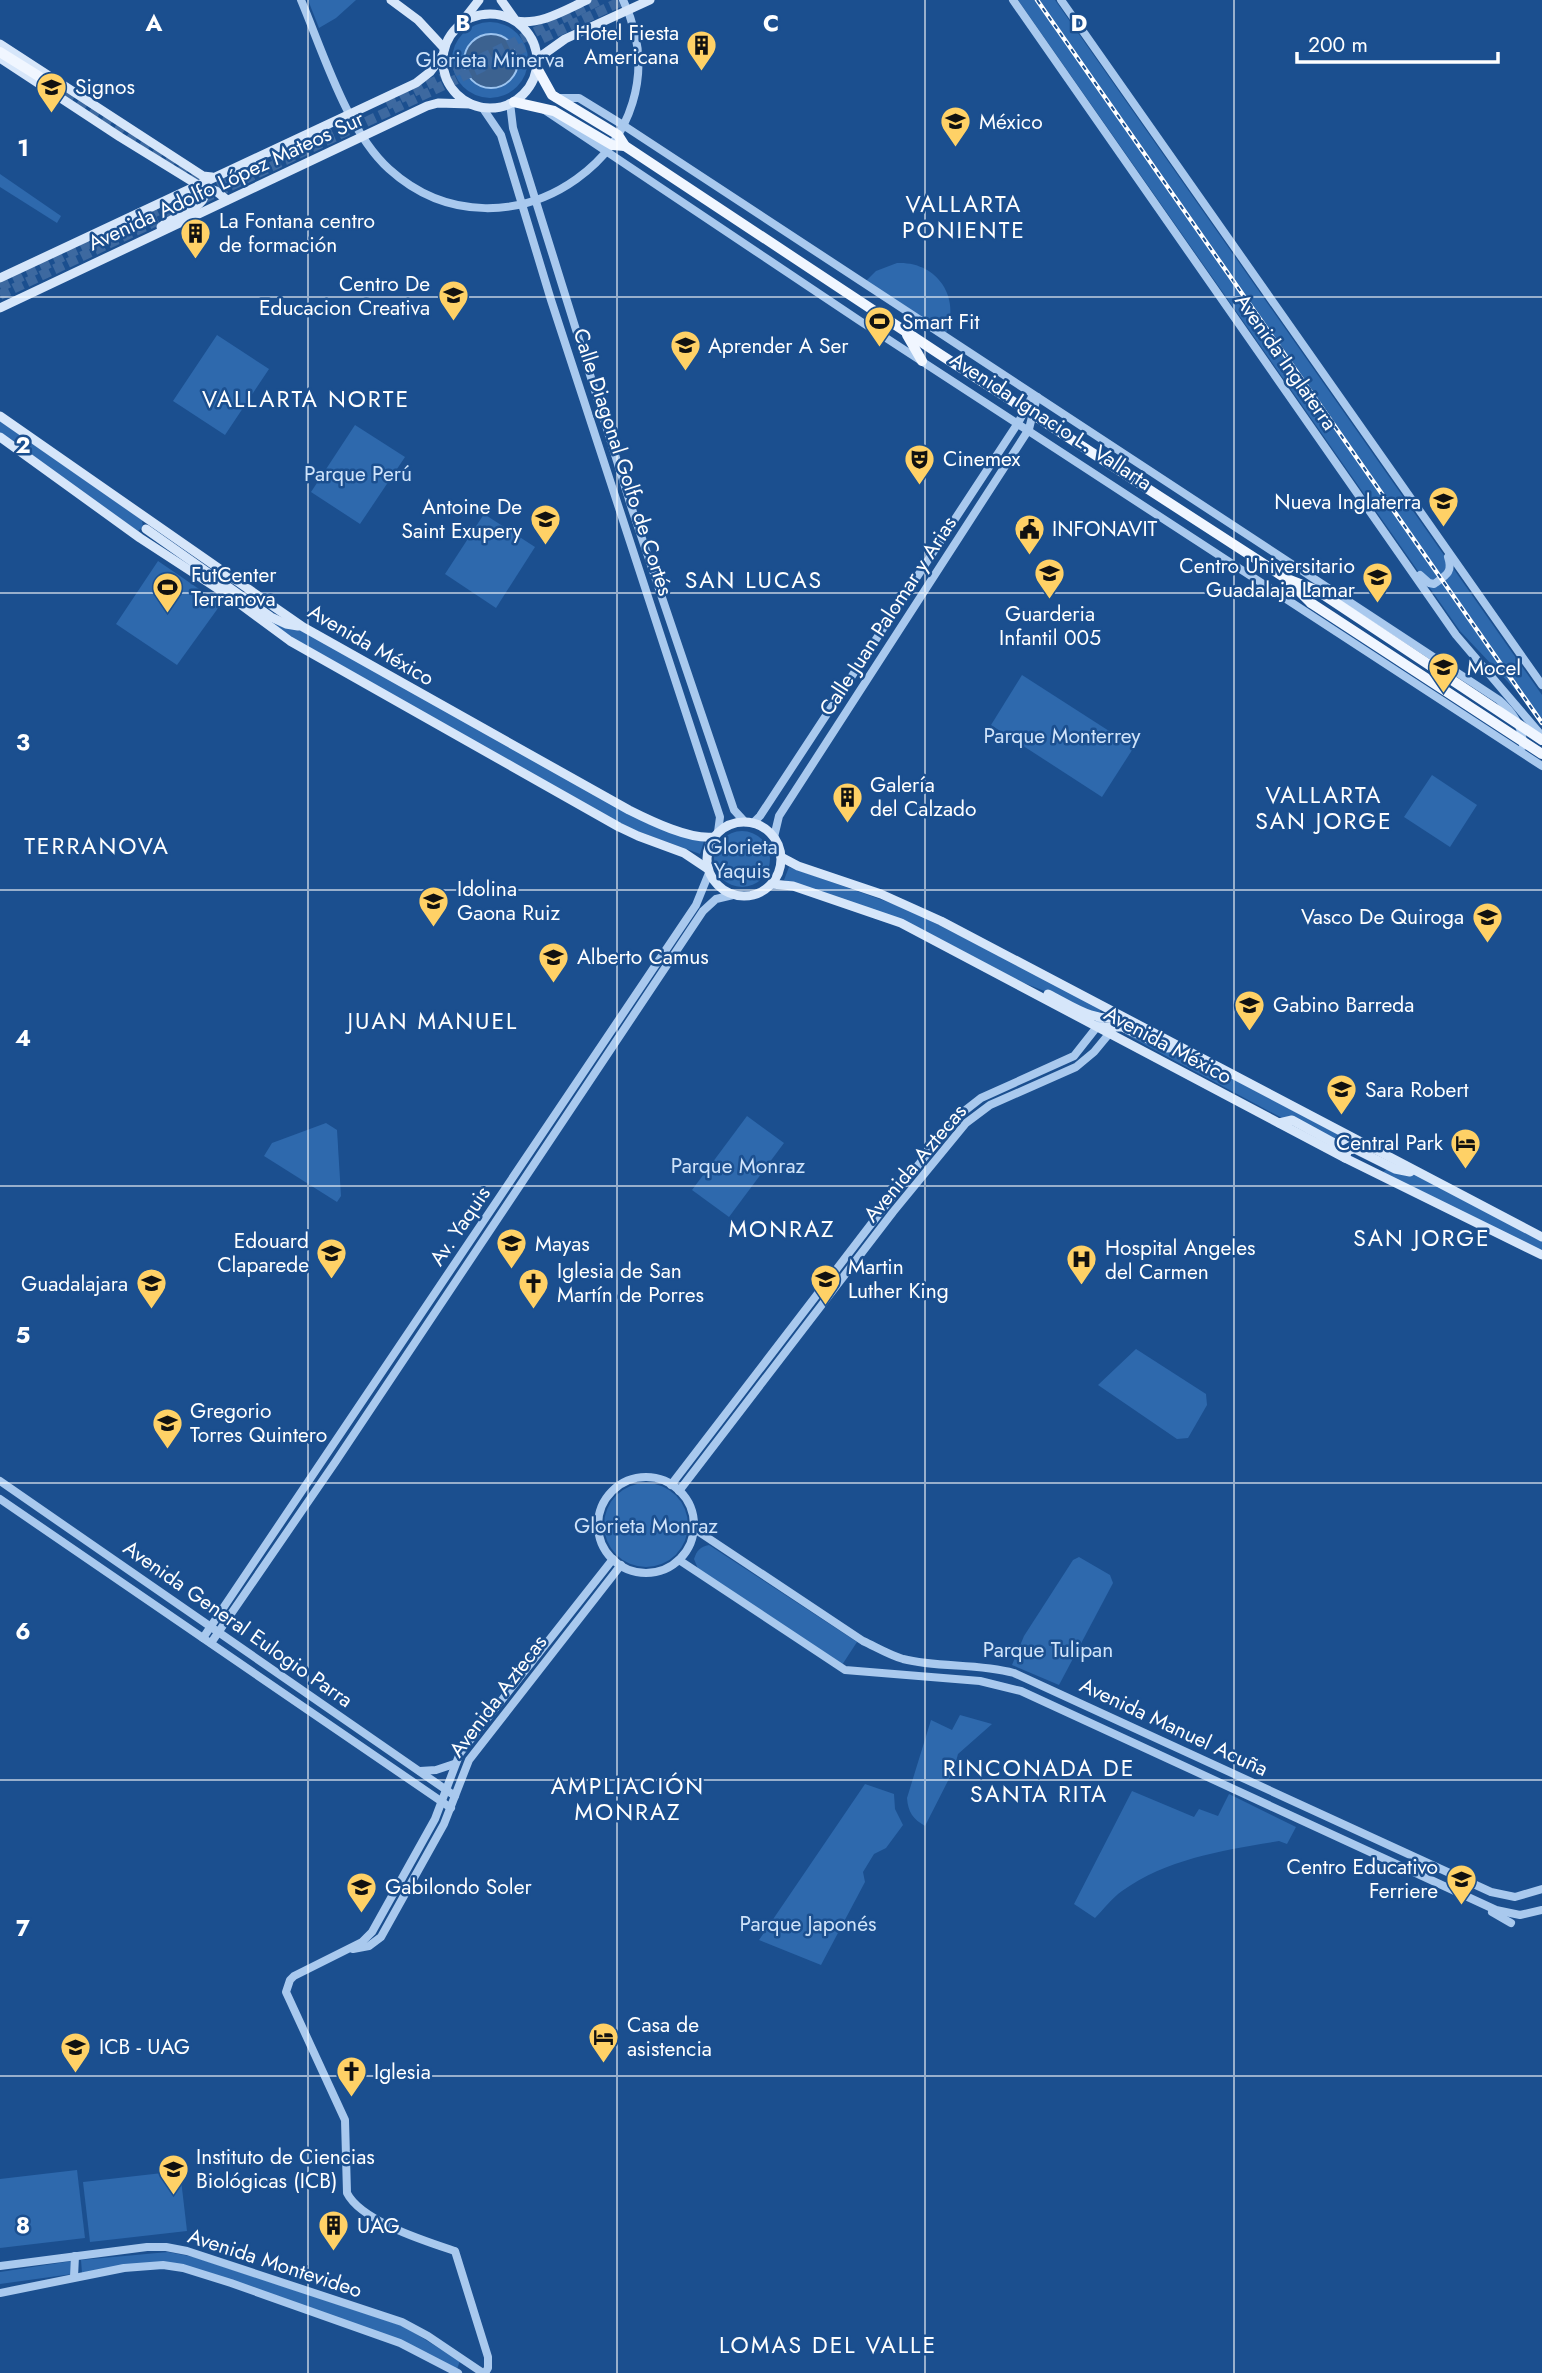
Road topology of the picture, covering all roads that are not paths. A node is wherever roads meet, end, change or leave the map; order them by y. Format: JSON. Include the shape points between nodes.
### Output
{"nodes":[{"id":1,"x":301,"y":0,"type":"edge"},
{"id":2,"x":391,"y":0,"type":"edge"},
{"id":3,"x":478,"y":0,"type":"edge"},
{"id":4,"x":501,"y":0,"type":"edge"},
{"id":5,"x":587,"y":0,"type":"edge"},
{"id":6,"x":650,"y":0,"type":"edge"},
{"id":7,"x":1013,"y":0,"type":"edge"},
{"id":8,"x":1061,"y":0,"type":"edge"},
{"id":9,"x":625,"y":5,"type":"edge"},
{"id":10,"x":516,"y":21,"type":"junction"},
{"id":11,"x":462,"y":22,"type":"junction"},
{"id":12,"x":0,"y":44,"type":"edge"},
{"id":13,"x":0,"y":52,"type":"edge"},
{"id":14,"x":443,"y":52,"type":"junction"},
{"id":15,"x":0,"y":58,"type":"edge"},
{"id":16,"x":537,"y":63,"type":"junction"},
{"id":17,"x":40,"y":77,"type":"tunnel mouth"},
{"id":18,"x":512,"y":103,"type":"junction"},
{"id":19,"x":471,"y":104,"type":"junction"},
{"id":20,"x":482,"y":107,"type":"junction"},
{"id":21,"x":350,"y":114,"type":"junction"},
{"id":22,"x":362,"y":136,"type":"junction"},
{"id":23,"x":615,"y":139,"type":"junction"},
{"id":24,"x":218,"y":176,"type":"junction"},
{"id":25,"x":202,"y":186,"type":"junction"},
{"id":26,"x":228,"y":200,"type":"junction"},
{"id":27,"x":535,"y":201,"type":"junction"},
{"id":28,"x":522,"y":205,"type":"junction"},
{"id":29,"x":155,"y":234,"type":"junction"},
{"id":30,"x":0,"y":278,"type":"edge"},
{"id":31,"x":0,"y":307,"type":"edge"},
{"id":32,"x":905,"y":331,"type":"junction"},
{"id":33,"x":922,"y":361,"type":"junction"},
{"id":34,"x":1035,"y":396,"type":"junction"},
{"id":35,"x":1029,"y":412,"type":"junction"},
{"id":36,"x":0,"y":416,"type":"edge"},
{"id":37,"x":1018,"y":423,"type":"junction"},
{"id":38,"x":1029,"y":429,"type":"junction"},
{"id":39,"x":0,"y":437,"type":"edge"},
{"id":40,"x":146,"y":529,"type":"dead end"},
{"id":41,"x":1446,"y":550,"type":"junction"},
{"id":42,"x":1409,"y":566,"type":"junction"},
{"id":43,"x":1287,"y":579,"type":"junction"},
{"id":44,"x":303,"y":627,"type":"junction"},
{"id":45,"x":1542,"y":685,"type":"edge"},
{"id":46,"x":1542,"y":738,"type":"edge"},
{"id":47,"x":1521,"y":752,"type":"junction"},
{"id":48,"x":1542,"y":754,"type":"edge"},
{"id":49,"x":1542,"y":766,"type":"edge"},
{"id":50,"x":749,"y":822,"type":"junction"},
{"id":51,"x":716,"y":834,"type":"junction"},
{"id":52,"x":774,"y":837,"type":"junction"},
{"id":53,"x":781,"y":857,"type":"junction"},
{"id":54,"x":708,"y":871,"type":"junction"},
{"id":55,"x":772,"y":884,"type":"junction"},
{"id":56,"x":733,"y":895,"type":"junction"},
{"id":57,"x":1108,"y":1010,"type":"junction"},
{"id":58,"x":1121,"y":1017,"type":"junction"},
{"id":59,"x":1100,"y":1023,"type":"junction"},
{"id":60,"x":1113,"y":1030,"type":"junction"},
{"id":61,"x":1179,"y":1047,"type":"junction"},
{"id":62,"x":1279,"y":1123,"type":"junction"},
{"id":63,"x":1349,"y":1136,"type":"junction"},
{"id":64,"x":1345,"y":1158,"type":"junction"},
{"id":65,"x":1419,"y":1173,"type":"junction"},
{"id":66,"x":1542,"y":1237,"type":"edge"},
{"id":67,"x":1542,"y":1255,"type":"edge"},
{"id":68,"x":0,"y":1481,"type":"edge"},
{"id":69,"x":671,"y":1485,"type":"junction"},
{"id":70,"x":679,"y":1491,"type":"junction"},
{"id":71,"x":0,"y":1499,"type":"edge"},
{"id":72,"x":693,"y":1528,"type":"junction"},
{"id":73,"x":613,"y":1559,"type":"junction"},
{"id":74,"x":679,"y":1560,"type":"junction"},
{"id":75,"x":621,"y":1565,"type":"junction"},
{"id":76,"x":214,"y":1629,"type":"junction"},
{"id":77,"x":203,"y":1638,"type":"junction"},
{"id":78,"x":211,"y":1643,"type":"junction"},
{"id":79,"x":326,"y":1706,"type":"junction"},
{"id":80,"x":318,"y":1717,"type":"junction"},
{"id":81,"x":454,"y":1764,"type":"junction"},
{"id":82,"x":419,"y":1771,"type":"junction"},
{"id":83,"x":446,"y":1789,"type":"junction"},
{"id":84,"x":455,"y":1796,"type":"junction"},
{"id":85,"x":441,"y":1802,"type":"junction"},
{"id":86,"x":451,"y":1808,"type":"junction"},
{"id":87,"x":404,"y":1876,"type":"junction"},
{"id":88,"x":413,"y":1881,"type":"junction"},
{"id":89,"x":1539,"y":1891,"type":"edge"},
{"id":90,"x":1465,"y":1896,"type":"junction"},
{"id":91,"x":1542,"y":1910,"type":"edge"},
{"id":92,"x":1511,"y":1923,"type":"dead end"},
{"id":93,"x":347,"y":1950,"type":"junction"},
{"id":94,"x":75,"y":2256,"type":"junction"},
{"id":95,"x":0,"y":2266,"type":"edge"},
{"id":96,"x":264,"y":2276,"type":"junction"},
{"id":97,"x":74,"y":2277,"type":"junction"},
{"id":98,"x":258,"y":2292,"type":"junction"},
{"id":99,"x":0,"y":2293,"type":"edge"},
{"id":100,"x":458,"y":2373,"type":"edge"},
{"id":101,"x":484,"y":2373,"type":"edge"}],
"edges":[{"from":1,"to":21,"type":"street"},
{"from":2,"to":14,"type":"main road","via":[[418,20]]},
{"from":3,"to":11,"type":"main road"},
{"from":4,"to":10,"type":"main road"},
{"from":5,"to":10,"type":"main road","via":[[544,19]]},
{"from":6,"to":9,"type":"main road"},
{"from":7,"to":42,"type":"street","name":"Avenida Inglaterra"},
{"from":8,"to":41,"type":"street","name":"Avenida Inglaterra"},
{"from":9,"to":16,"type":"main road","via":[[565,39]]},
{"from":9,"to":23,"type":"street","via":[[636,38],[637,69],[634,94]]},
{"from":10,"to":11,"type":"main road","via":[[488,13]]},
{"from":10,"to":16,"type":"main road","via":[[531,37]]},
{"from":11,"to":14,"type":"main road"},
{"from":12,"to":24,"type":"main road","via":[[204,176]]},
{"from":13,"to":17,"type":"main road"},
{"from":14,"to":19,"type":"main road","via":[[449,85]]},
{"from":14,"to":21,"type":"main road","name":"Avenida Adolfo López Mateos Sur","via":[[416,83]]},
{"from":15,"to":25,"type":"main road"},
{"from":16,"to":18,"type":"main road","via":[[528,88]]},
{"from":16,"to":23,"type":"main road","name":"Avenida Ignacio L. Vallarta","via":[[546,87],[556,98]]},
{"from":18,"to":20,"type":"main road"},
{"from":18,"to":23,"type":"main road","name":"Avenida Ignacio L. Vallarta","via":[[554,111]]},
{"from":18,"to":27,"type":"street","name":"Calle Diagonal Golfo de Cortés","via":[[513,128]]},
{"from":19,"to":20,"type":"main road"},
{"from":19,"to":22,"type":"main road","name":"Avenida Adolfo López Mateos Sur","via":[[427,106]]},
{"from":20,"to":28,"type":"street","name":"Calle Diagonal Golfo de Cortés","via":[[501,135]]},
{"from":21,"to":22,"type":"street"},
{"from":21,"to":24,"type":"main road","name":"Avenida Adolfo López Mateos Sur"},
{"from":22,"to":26,"type":"main road","name":"Avenida Adolfo López Mateos Sur"},
{"from":22,"to":28,"type":"street","via":[[387,167],[426,194],[476,209]]},
{"from":23,"to":27,"type":"street","via":[[571,185]]},
{"from":23,"to":32,"type":"main road","name":"Avenida Ignacio L. Vallarta"},
{"from":23,"to":33,"type":"street","name":"Avenida Ignacio L. Vallarta"},
{"from":23,"to":34,"type":"street","name":"Avenida Ignacio L. Vallarta"},
{"from":24,"to":25,"type":"main road","name":"Avenida Adolfo López Mateos Sur"},
{"from":25,"to":26,"type":"main road"},
{"from":25,"to":29,"type":"main road","via":[[202,203],[169,220]]},
{"from":25,"to":30,"type":"main road","name":"Avenida Adolfo López Mateos Sur"},
{"from":26,"to":29,"type":"main road","name":"Avenida Adolfo López Mateos Sur"},
{"from":27,"to":28,"type":"street"},
{"from":27,"to":50,"type":"street","name":"Calle Diagonal Golfo de Cortés","via":[[696,703],[734,810]]},
{"from":28,"to":51,"type":"street","name":"Calle Diagonal Golfo de Cortés","via":[[720,817]]},
{"from":29,"to":31,"type":"main road","name":"Avenida Adolfo López Mateos Sur"},
{"from":32,"to":33,"type":"main road"},
{"from":32,"to":35,"type":"main road","name":"Avenida Ignacio L. Vallarta"},
{"from":33,"to":37,"type":"street","name":"Avenida Ignacio L. Vallarta"},
{"from":34,"to":35,"type":"street"},
{"from":34,"to":47,"type":"street","name":"Avenida Ignacio L. Vallarta","via":[[1499,699],[1520,727]]},
{"from":35,"to":37,"type":"street","name":"Calle Juan Palomar y Arias"},
{"from":35,"to":38,"type":"street","name":"Calle Juan Palomar y Arias"},
{"from":35,"to":43,"type":"main road","name":"Avenida Ignacio L. Vallarta"},
{"from":36,"to":44,"type":"main road","name":"Avenida México"},
{"from":37,"to":38,"type":"street","name":"Avenida Ignacio L. Vallarta"},
{"from":37,"to":50,"type":"street","name":"Calle Juan Palomar y Arias","via":[[760,816]]},
{"from":38,"to":47,"type":"street","name":"Avenida Ignacio L. Vallarta"},
{"from":38,"to":52,"type":"street","name":"Calle Juan Palomar y Arias","via":[[779,816]]},
{"from":39,"to":54,"type":"main road","name":"Avenida México","via":[[299,647],[619,827],[684,853]]},
{"from":40,"to":44,"type":"main road","via":[[271,617]]},
{"from":41,"to":42,"type":"street","via":[[1451,568],[1434,584]]},
{"from":41,"to":45,"type":"street","name":"Avenida Inglaterra"},
{"from":42,"to":46,"type":"street","name":"Avenida Inglaterra","via":[[1474,658]]},
{"from":43,"to":46,"type":"main road","name":"Avenida Ignacio L. Vallarta","bridge":true,"via":[[1318,591]]},
{"from":43,"to":48,"type":"main road","name":"Avenida Ignacio L. Vallarta","bridge":true,"via":[[1311,603]]},
{"from":44,"to":51,"type":"main road","name":"Avenida México","via":[[629,810],[680,831],[708,838]]},
{"from":47,"to":49,"type":"street","name":"Avenida Ignacio L. Vallarta"},
{"from":50,"to":51,"type":"main road","via":[[734,823]]},
{"from":50,"to":52,"type":"main road"},
{"from":51,"to":54,"type":"main road","via":[[707,852]]},
{"from":52,"to":53,"type":"main road"},
{"from":53,"to":55,"type":"main road"},
{"from":53,"to":57,"type":"main road","name":"Avenida México","via":[[912,908]]},
{"from":54,"to":56,"type":"main road","via":[[716,884]]},
{"from":54,"to":76,"type":"street","name":"Av. Yaquis","via":[[696,905],[233,1594]]},
{"from":55,"to":56,"type":"main road","via":[[755,895]]},
{"from":55,"to":59,"type":"main road","name":"Avenida México","via":[[793,886],[901,923]]},
{"from":56,"to":76,"type":"street","name":"Av. Yaquis","via":[[716,899],[703,911],[440,1305]]},
{"from":57,"to":58,"type":"main road","name":"Avenida México"},
{"from":57,"to":59,"type":"street","name":"Avenida Aztecas"},
{"from":58,"to":59,"type":"main road"},
{"from":58,"to":60,"type":"street","name":"Avenida Aztecas"},
{"from":58,"to":61,"type":"main road","name":"Avenida México"},
{"from":59,"to":60,"type":"main road","name":"Avenida México"},
{"from":59,"to":69,"type":"street","name":"Avenida Aztecas","via":[[1074,1056],[981,1098],[958,1116]]},
{"from":60,"to":61,"type":"main road","via":[[1126,1028],[1167,1048]]},
{"from":60,"to":62,"type":"main road","name":"Avenida México"},
{"from":60,"to":70,"type":"street","name":"Avenida Aztecas","via":[[1068,1072],[990,1105],[966,1124]]},
{"from":61,"to":63,"type":"main road","name":"Avenida México"},
{"from":62,"to":63,"type":"main road","via":[[1292,1120],[1336,1143]]},
{"from":62,"to":64,"type":"main road","name":"Avenida México"},
{"from":63,"to":65,"type":"main road","name":"Avenida México"},
{"from":64,"to":65,"type":"main road","via":[[1348,1150],[1355,1149],[1395,1169]]},
{"from":64,"to":67,"type":"main road","name":"Avenida México"},
{"from":65,"to":66,"type":"main road","name":"Avenida México"},
{"from":68,"to":76,"type":"street","name":"Avenida General Eulogio Parra"},
{"from":69,"to":70,"type":"street"},
{"from":69,"to":73,"type":"street","via":[[639,1478],[623,1483],[607,1497],[598,1529]]},
{"from":70,"to":72,"type":"street","via":[[688,1504]]},
{"from":71,"to":77,"type":"street","name":"Avenida General Eulogio Parra"},
{"from":72,"to":74,"type":"street"},
{"from":72,"to":89,"type":"street","name":"Avenida Manuel Acuña","via":[[863,1641],[893,1656],[1014,1672],[1490,1892],[1515,1897]]},
{"from":73,"to":75,"type":"street"},
{"from":73,"to":81,"type":"street","name":"Avenida Aztecas"},
{"from":74,"to":75,"type":"street","via":[[646,1573]]},
{"from":74,"to":90,"type":"street","name":"Avenida Manuel Acuña","via":[[845,1670],[980,1681],[1021,1691]]},
{"from":75,"to":84,"type":"street","name":"Avenida Aztecas","via":[[469,1760]]},
{"from":76,"to":77,"type":"street"},
{"from":76,"to":78,"type":"street"},
{"from":76,"to":79,"type":"street","name":"Avenida General Eulogio Parra"},
{"from":77,"to":78,"type":"street","name":"Avenida General Eulogio Parra"},
{"from":78,"to":80,"type":"street","name":"Avenida General Eulogio Parra"},
{"from":79,"to":80,"type":"street"},
{"from":79,"to":82,"type":"street","name":"Avenida General Eulogio Parra"},
{"from":80,"to":85,"type":"street","name":"Avenida General Eulogio Parra"},
{"from":81,"to":82,"type":"street"},
{"from":81,"to":83,"type":"street","name":"Avenida Aztecas"},
{"from":82,"to":83,"type":"street","name":"Avenida General Eulogio Parra"},
{"from":83,"to":84,"type":"street","name":"Avenida General Eulogio Parra"},
{"from":83,"to":85,"type":"street","name":"Avenida Aztecas"},
{"from":84,"to":86,"type":"street","name":"Avenida Aztecas"},
{"from":85,"to":86,"type":"street","name":"Avenida General Eulogio Parra"},
{"from":85,"to":87,"type":"street","name":"Avenida Aztecas"},
{"from":86,"to":88,"type":"street","name":"Avenida Aztecas"},
{"from":87,"to":88,"type":"street"},
{"from":87,"to":93,"type":"street","name":"Avenida Aztecas","via":[[372,1933]]},
{"from":88,"to":93,"type":"street","name":"Avenida Aztecas","via":[[381,1937],[369,1946]]},
{"from":90,"to":91,"type":"street","via":[[1510,1914]]},
{"from":90,"to":92,"type":"street"},
{"from":93,"to":101,"type":"street","name":"Avenida Aztecas","via":[[295,1976],[286,1992],[345,2120],[347,2193],[360,2210],[415,2237],[455,2250],[488,2357]]},
{"from":94,"to":95,"type":"street","name":"Avenida Montevideo"},
{"from":94,"to":96,"type":"street","name":"Avenida Montevideo","via":[[166,2247]]},
{"from":94,"to":97,"type":"street"},
{"from":96,"to":98,"type":"street"},
{"from":96,"to":101,"type":"street","name":"Avenida Montevideo","via":[[415,2328]]},
{"from":97,"to":98,"type":"street","name":"Avenida Montevideo","via":[[163,2265]]},
{"from":97,"to":99,"type":"street","name":"Avenida Montevideo"},
{"from":98,"to":100,"type":"street","name":"Avenida Montevideo","via":[[400,2343]]}]}
